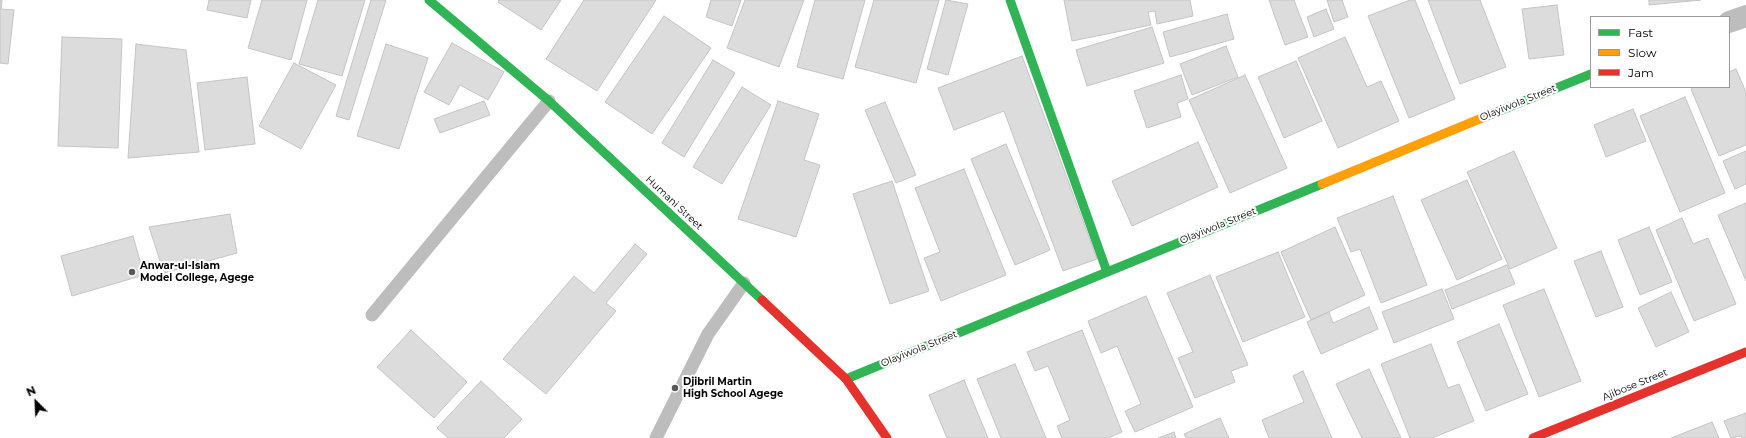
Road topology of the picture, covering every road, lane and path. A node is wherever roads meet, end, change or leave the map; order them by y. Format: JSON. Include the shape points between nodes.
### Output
{"nodes":[{"id":1,"x":429,"y":0,"type":"edge"},
{"id":2,"x":1010,"y":0,"type":"edge"},
{"id":3,"x":1746,"y":16,"type":"edge"},
{"id":4,"x":1730,"y":22,"type":"edge"},
{"id":5,"x":1590,"y":74,"type":"edge"},
{"id":6,"x":549,"y":101,"type":"junction"},
{"id":7,"x":1107,"y":272,"type":"junction"},
{"id":8,"x":744,"y":282,"type":"junction"},
{"id":9,"x":372,"y":315,"type":"dead end"},
{"id":10,"x":1746,"y":352,"type":"edge"},
{"id":11,"x":846,"y":379,"type":"junction"},
{"id":12,"x":656,"y":438,"type":"edge"},
{"id":13,"x":887,"y":438,"type":"edge"},
{"id":14,"x":1533,"y":438,"type":"edge"}],
"edges":[{"from":1,"to":6,"type":"street","name":"Humani Street"},
{"from":2,"to":7,"type":"street"},
{"from":3,"to":4,"type":"street"},
{"from":5,"to":7,"type":"street","name":"Olayiwola Street"},
{"from":6,"to":8,"type":"street","name":"Humani Street"},
{"from":6,"to":9,"type":"lane"},
{"from":7,"to":11,"type":"street","name":"Olayiwola Street"},
{"from":8,"to":11,"type":"street","name":"Humani Street"},
{"from":8,"to":12,"type":"lane","via":[[708,334]]},
{"from":10,"to":14,"type":"street","name":"Ajibose Street"},
{"from":11,"to":13,"type":"street","name":"Humani Street"}]}
